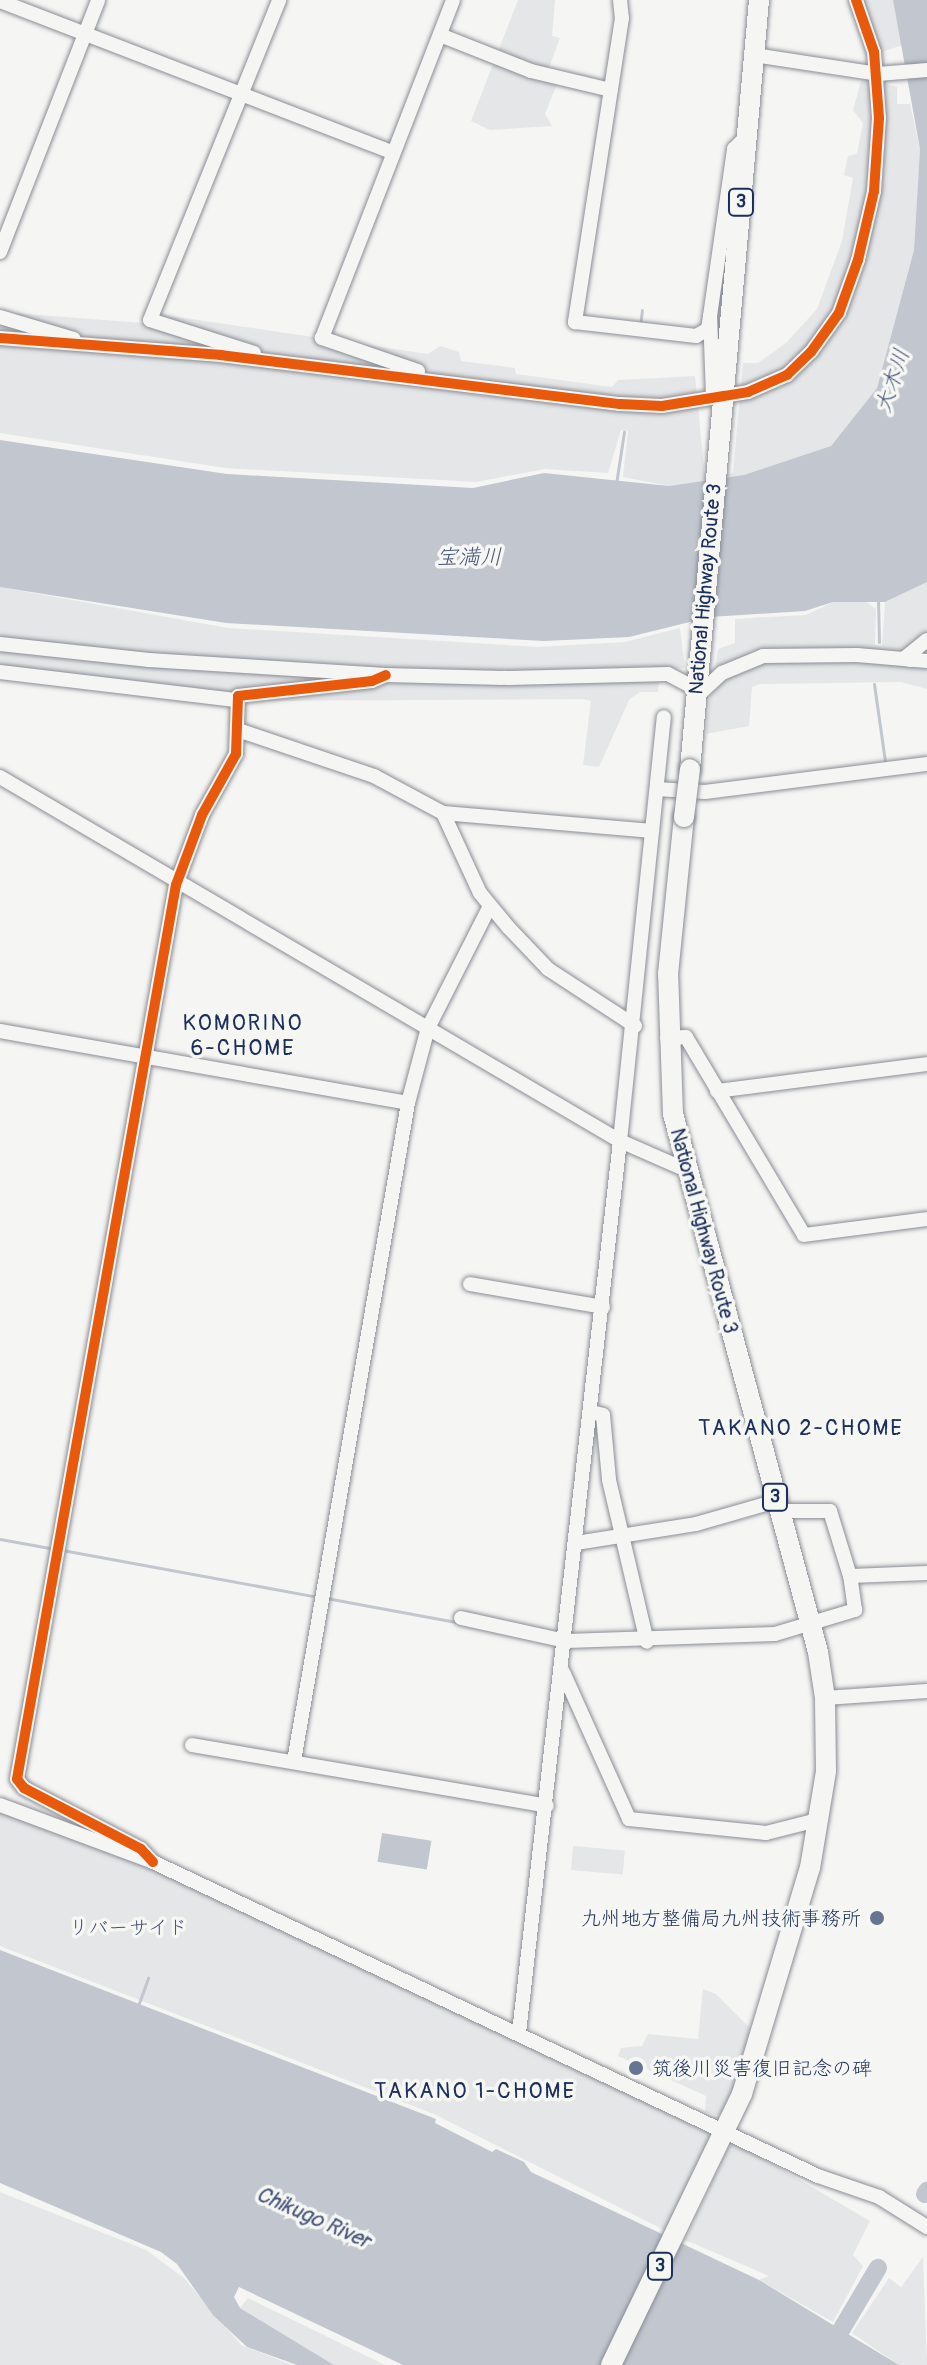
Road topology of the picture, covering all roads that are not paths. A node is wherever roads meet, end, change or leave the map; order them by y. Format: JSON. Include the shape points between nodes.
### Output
{"nodes":[{"id":1,"x":98,"y":0,"type":"edge"},
{"id":2,"x":279,"y":0,"type":"edge"},
{"id":3,"x":453,"y":0,"type":"edge"},
{"id":4,"x":620,"y":0,"type":"edge"},
{"id":5,"x":759,"y":0,"type":"edge"},
{"id":6,"x":856,"y":0,"type":"edge"},
{"id":7,"x":0,"y":1,"type":"edge"},
{"id":8,"x":84,"y":34,"type":"junction"},
{"id":9,"x":440,"y":35,"type":"junction"},
{"id":10,"x":754,"y":55,"type":"junction"},
{"id":11,"x":927,"y":70,"type":"edge"},
{"id":12,"x":884,"y":74,"type":"junction"},
{"id":13,"x":611,"y":90,"type":"junction"},
{"id":14,"x":240,"y":95,"type":"junction"},
{"id":15,"x":747,"y":136,"type":"junction"},
{"id":16,"x":393,"y":153,"type":"junction"},
{"id":17,"x":0,"y":252,"type":"edge"},
{"id":18,"x":710,"y":316,"type":"junction"},
{"id":19,"x":0,"y":317,"type":"edge"},
{"id":20,"x":0,"y":338,"type":"edge"},
{"id":21,"x":102,"y":347,"type":"junction"},
{"id":22,"x":275,"y":362,"type":"junction"},
{"id":23,"x":432,"y":380,"type":"junction"},
{"id":24,"x":720,"y":399,"type":"junction"},
{"id":25,"x":927,"y":640,"type":"edge"},
{"id":26,"x":0,"y":644,"type":"edge"},
{"id":27,"x":906,"y":657,"type":"junction"},
{"id":28,"x":927,"y":661,"type":"edge"},
{"id":29,"x":927,"y":669,"type":"edge"},
{"id":30,"x":0,"y":672,"type":"edge"},
{"id":31,"x":386,"y":675,"type":"junction"},
{"id":32,"x":695,"y":693,"type":"junction"},
{"id":33,"x":235,"y":700,"type":"junction"},
{"id":34,"x":664,"y":717,"type":"dead end"},
{"id":35,"x":238,"y":730,"type":"junction"},
{"id":36,"x":927,"y":764,"type":"edge"},
{"id":37,"x":0,"y":777,"type":"edge"},
{"id":38,"x":657,"y":789,"type":"junction"},
{"id":39,"x":443,"y":813,"type":"junction"},
{"id":40,"x":652,"y":831,"type":"junction"},
{"id":41,"x":176,"y":885,"type":"junction"},
{"id":42,"x":490,"y":906,"type":"junction"},
{"id":43,"x":635,"y":1026,"type":"junction"},
{"id":44,"x":428,"y":1028,"type":"junction"},
{"id":45,"x":0,"y":1031,"type":"edge"},
{"id":46,"x":667,"y":1038,"type":"junction"},
{"id":47,"x":144,"y":1058,"type":"junction"},
{"id":48,"x":927,"y":1064,"type":"edge"},
{"id":49,"x":717,"y":1091,"type":"junction"},
{"id":50,"x":408,"y":1103,"type":"junction"},
{"id":51,"x":620,"y":1141,"type":"junction"},
{"id":52,"x":684,"y":1169,"type":"junction"},
{"id":53,"x":927,"y":1219,"type":"edge"},
{"id":54,"x":470,"y":1284,"type":"dead end"},
{"id":55,"x":603,"y":1307,"type":"junction"},
{"id":56,"x":591,"y":1412,"type":"junction"},
{"id":57,"x":777,"y":1506,"type":"junction"},
{"id":58,"x":620,"y":1537,"type":"junction"},
{"id":59,"x":576,"y":1543,"type":"junction"},
{"id":60,"x":927,"y":1573,"type":"edge"},
{"id":61,"x":850,"y":1576,"type":"junction"},
{"id":62,"x":461,"y":1618,"type":"dead end"},
{"id":63,"x":810,"y":1624,"type":"junction"},
{"id":64,"x":566,"y":1641,"type":"junction"},
{"id":65,"x":647,"y":1642,"type":"junction"},
{"id":66,"x":563,"y":1671,"type":"junction"},
{"id":67,"x":927,"y":1691,"type":"edge"},
{"id":68,"x":825,"y":1698,"type":"junction"},
{"id":69,"x":192,"y":1745,"type":"dead end"},
{"id":70,"x":294,"y":1761,"type":"junction"},
{"id":71,"x":0,"y":1805,"type":"edge"},
{"id":72,"x":547,"y":1806,"type":"junction"},
{"id":73,"x":821,"y":1819,"type":"junction"},
{"id":74,"x":153,"y":1862,"type":"junction"},
{"id":75,"x":519,"y":2033,"type":"junction"},
{"id":76,"x":726,"y":2129,"type":"junction"},
{"id":77,"x":927,"y":2227,"type":"edge"},
{"id":78,"x":611,"y":2365,"type":"edge"}],
"edges":[{"from":1,"to":8,"type":"street"},
{"from":2,"to":14,"type":"street"},
{"from":3,"to":9,"type":"street"},
{"from":4,"to":13,"type":"street"},
{"from":5,"to":10,"type":"highway","name":"National Highway Route 3","number":"3"},
{"from":6,"to":12,"type":"street"},
{"from":7,"to":8,"type":"street"},
{"from":8,"to":14,"type":"street"},
{"from":8,"to":17,"type":"street"},
{"from":9,"to":13,"type":"street","via":[[531,71]]},
{"from":9,"to":16,"type":"street"},
{"from":10,"to":12,"type":"street"},
{"from":10,"to":15,"type":"highway","name":"National Highway Route 3","number":"3"},
{"from":11,"to":12,"type":"street"},
{"from":12,"to":24,"type":"street","via":[[870,217],[839,313],[787,375]]},
{"from":13,"to":18,"type":"street","via":[[575,322],[696,336],[708,329]]},
{"from":14,"to":16,"type":"street"},
{"from":14,"to":22,"type":"street","via":[[150,320]]},
{"from":15,"to":18,"type":"street","via":[[734,149]]},
{"from":15,"to":24,"type":"highway","name":"National Highway Route 3","number":"3"},
{"from":16,"to":23,"type":"street","via":[[322,338]]},
{"from":18,"to":24,"type":"street"},
{"from":19,"to":21,"type":"street"},
{"from":20,"to":21,"type":"street"},
{"from":21,"to":22,"type":"street"},
{"from":22,"to":23,"type":"street"},
{"from":23,"to":24,"type":"street","via":[[647,406]]},
{"from":24,"to":32,"type":"highway","name":"National Highway Route 3","number":"3"},
{"from":25,"to":27,"type":"street"},
{"from":26,"to":31,"type":"street"},
{"from":27,"to":28,"type":"street"},
{"from":27,"to":29,"type":"street"},
{"from":27,"to":32,"type":"street","via":[[763,656],[722,673]]},
{"from":30,"to":33,"type":"street"},
{"from":31,"to":32,"type":"street","via":[[668,674]]},
{"from":31,"to":33,"type":"street"},
{"from":32,"to":46,"type":"highway","name":"National Highway Route 3","number":"3","bridge":true,"via":[[668,974]]},
{"from":33,"to":35,"type":"street"},
{"from":34,"to":38,"type":"street"},
{"from":35,"to":39,"type":"street","via":[[374,776]]},
{"from":35,"to":41,"type":"street","via":[[236,754],[202,815]]},
{"from":36,"to":38,"type":"street","via":[[705,792]]},
{"from":37,"to":41,"type":"street"},
{"from":38,"to":40,"type":"street"},
{"from":39,"to":40,"type":"street"},
{"from":39,"to":42,"type":"street"},
{"from":40,"to":43,"type":"street"},
{"from":41,"to":44,"type":"street"},
{"from":41,"to":47,"type":"street"},
{"from":42,"to":43,"type":"street","via":[[548,969]]},
{"from":42,"to":44,"type":"street"},
{"from":43,"to":51,"type":"street"},
{"from":44,"to":50,"type":"street"},
{"from":44,"to":51,"type":"street"},
{"from":45,"to":47,"type":"street"},
{"from":46,"to":49,"type":"street","via":[[686,1037]]},
{"from":46,"to":52,"type":"highway","name":"National Highway Route 3","number":"3"},
{"from":47,"to":50,"type":"street"},
{"from":47,"to":74,"type":"street","via":[[17,1779],[24,1788],[141,1849]]},
{"from":48,"to":49,"type":"street"},
{"from":49,"to":53,"type":"street","via":[[804,1235]]},
{"from":50,"to":70,"type":"street"},
{"from":51,"to":52,"type":"street"},
{"from":51,"to":55,"type":"street"},
{"from":52,"to":57,"type":"highway","name":"National Highway Route 3","number":"3"},
{"from":54,"to":55,"type":"street"},
{"from":55,"to":56,"type":"street"},
{"from":56,"to":58,"type":"street","via":[[603,1415]]},
{"from":56,"to":59,"type":"street"},
{"from":57,"to":58,"type":"street"},
{"from":57,"to":61,"type":"street","via":[[830,1511]]},
{"from":57,"to":63,"type":"highway","name":"National Highway Route 3","number":"3"},
{"from":58,"to":59,"type":"street"},
{"from":58,"to":65,"type":"street"},
{"from":59,"to":64,"type":"street"},
{"from":60,"to":61,"type":"street"},
{"from":61,"to":63,"type":"street","via":[[855,1610]]},
{"from":62,"to":64,"type":"street"},
{"from":63,"to":65,"type":"street","via":[[775,1634]]},
{"from":63,"to":68,"type":"highway","name":"National Highway Route 3","number":"3"},
{"from":64,"to":65,"type":"street"},
{"from":64,"to":66,"type":"street"},
{"from":66,"to":72,"type":"street"},
{"from":66,"to":73,"type":"street","via":[[629,1819],[766,1833]]},
{"from":67,"to":68,"type":"street"},
{"from":68,"to":73,"type":"highway","name":"National Highway Route 3","number":"3"},
{"from":69,"to":70,"type":"street"},
{"from":70,"to":72,"type":"street"},
{"from":71,"to":74,"type":"street"},
{"from":72,"to":75,"type":"street"},
{"from":73,"to":76,"type":"highway","name":"National Highway Route 3","number":"3","via":[[772,2004]]},
{"from":74,"to":75,"type":"street"},
{"from":75,"to":76,"type":"street"},
{"from":76,"to":77,"type":"street","via":[[818,2176],[879,2197]]},
{"from":76,"to":78,"type":"highway","name":"National Highway Route 3","number":"3"}]}
